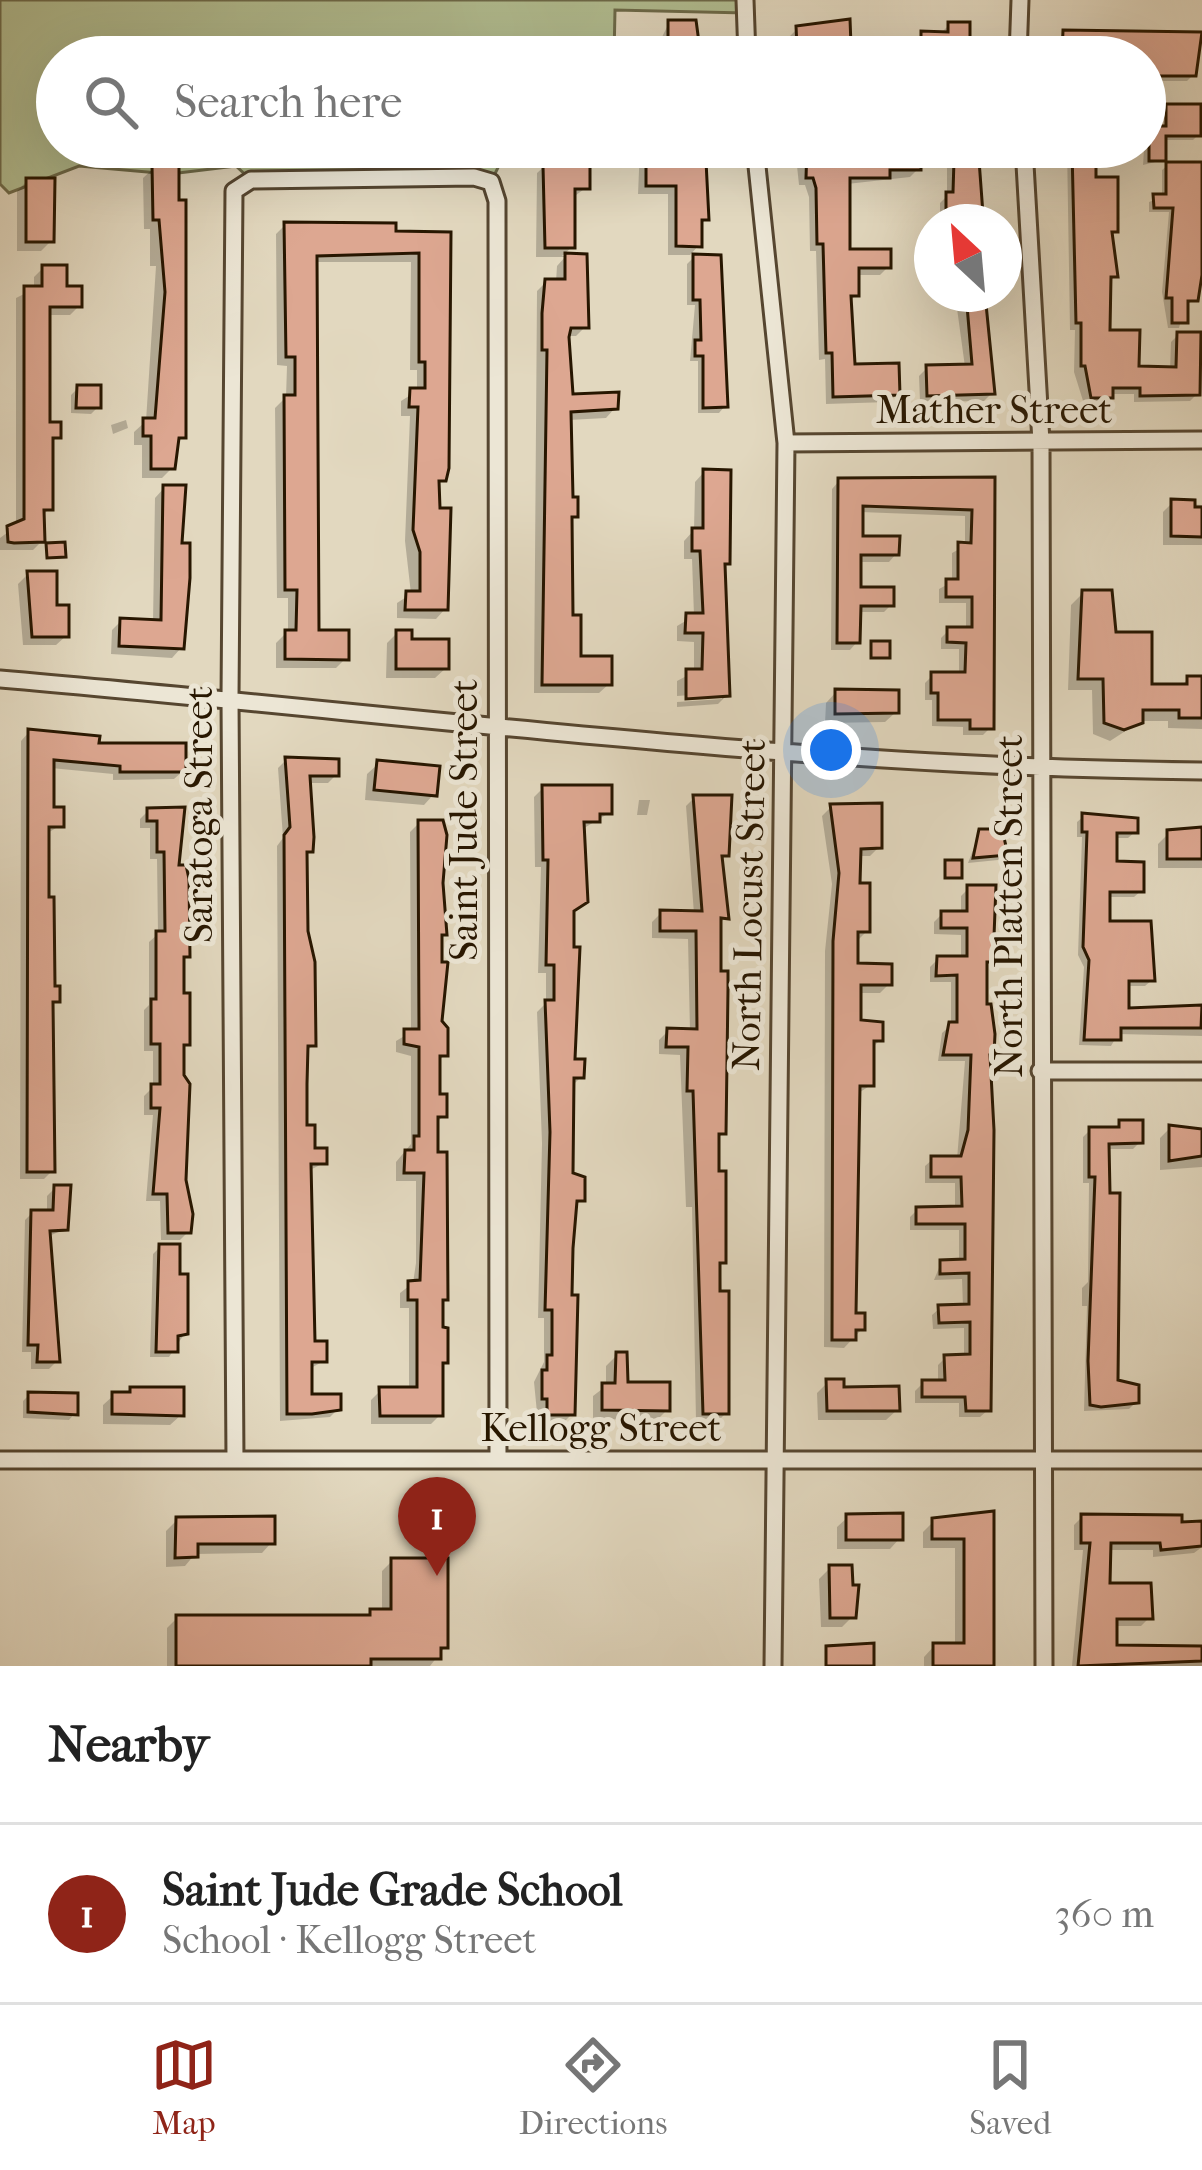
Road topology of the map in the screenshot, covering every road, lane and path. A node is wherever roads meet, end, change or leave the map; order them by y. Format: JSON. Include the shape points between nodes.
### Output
{"nodes":[{"id":1,"x":745,"y":0,"type":"edge"},
{"id":2,"x":1020,"y":0,"type":"edge"},
{"id":3,"x":746,"y":36,"type":"edge"},
{"id":4,"x":1019,"y":36,"type":"edge"},
{"id":5,"x":757,"y":168,"type":"edge"},
{"id":6,"x":1025,"y":168,"type":"edge"},
{"id":7,"x":251,"y":180,"type":"joint"},
{"id":8,"x":1202,"y":440,"type":"edge"},
{"id":9,"x":1041,"y":442,"type":"junction"},
{"id":10,"x":785,"y":443,"type":"junction"},
{"id":11,"x":0,"y":679,"type":"edge"},
{"id":12,"x":230,"y":699,"type":"junction"},
{"id":13,"x":495,"y":727,"type":"junction"},
{"id":14,"x":782,"y":750,"type":"junction"},
{"id":15,"x":1041,"y":770,"type":"junction"},
{"id":16,"x":1202,"y":771,"type":"edge"},
{"id":17,"x":1040,"y":1071,"type":"junction"},
{"id":18,"x":1202,"y":1071,"type":"edge"},
{"id":19,"x":1042,"y":1459,"type":"junction"},
{"id":20,"x":0,"y":1460,"type":"edge"},
{"id":21,"x":235,"y":1460,"type":"junction"},
{"id":22,"x":498,"y":1460,"type":"junction"},
{"id":23,"x":775,"y":1460,"type":"junction"},
{"id":24,"x":1202,"y":1460,"type":"edge"},
{"id":25,"x":772,"y":1666,"type":"edge"},
{"id":26,"x":1043,"y":1666,"type":"edge"}],
"edges":[{"from":1,"to":3,"type":"street"},
{"from":2,"to":4,"type":"street"},
{"from":5,"to":10,"type":"street","name":"North Locust Street"},
{"from":6,"to":9,"type":"street","name":"North Platten Street"},
{"from":7,"to":12,"type":"street","name":"Saratoga Street","via":[[234,191]]},
{"from":7,"to":13,"type":"street","name":"Saint Jude Street","via":[[491,182]]},
{"from":8,"to":9,"type":"street","name":"Mather Street"},
{"from":9,"to":10,"type":"street","name":"Mather Street"},
{"from":9,"to":15,"type":"street","name":"North Platten Street"},
{"from":10,"to":14,"type":"street","name":"North Locust Street"},
{"from":11,"to":12,"type":"street"},
{"from":12,"to":13,"type":"street"},
{"from":12,"to":21,"type":"street","name":"Saratoga Street"},
{"from":13,"to":14,"type":"street"},
{"from":13,"to":22,"type":"street","name":"Saint Jude Street"},
{"from":14,"to":15,"type":"street"},
{"from":14,"to":23,"type":"street","name":"North Locust Street"},
{"from":15,"to":16,"type":"street"},
{"from":15,"to":17,"type":"street","name":"North Platten Street"},
{"from":17,"to":18,"type":"street"},
{"from":17,"to":19,"type":"street","name":"North Platten Street"},
{"from":19,"to":23,"type":"street","name":"Kellogg Street"},
{"from":19,"to":24,"type":"street","name":"Kellogg Street"},
{"from":19,"to":26,"type":"street","name":"North Platten Street"},
{"from":20,"to":21,"type":"street","name":"Kellogg Street"},
{"from":21,"to":22,"type":"street","name":"Kellogg Street"},
{"from":22,"to":23,"type":"street","name":"Kellogg Street"},
{"from":23,"to":25,"type":"street","name":"North Locust Street"}]}
